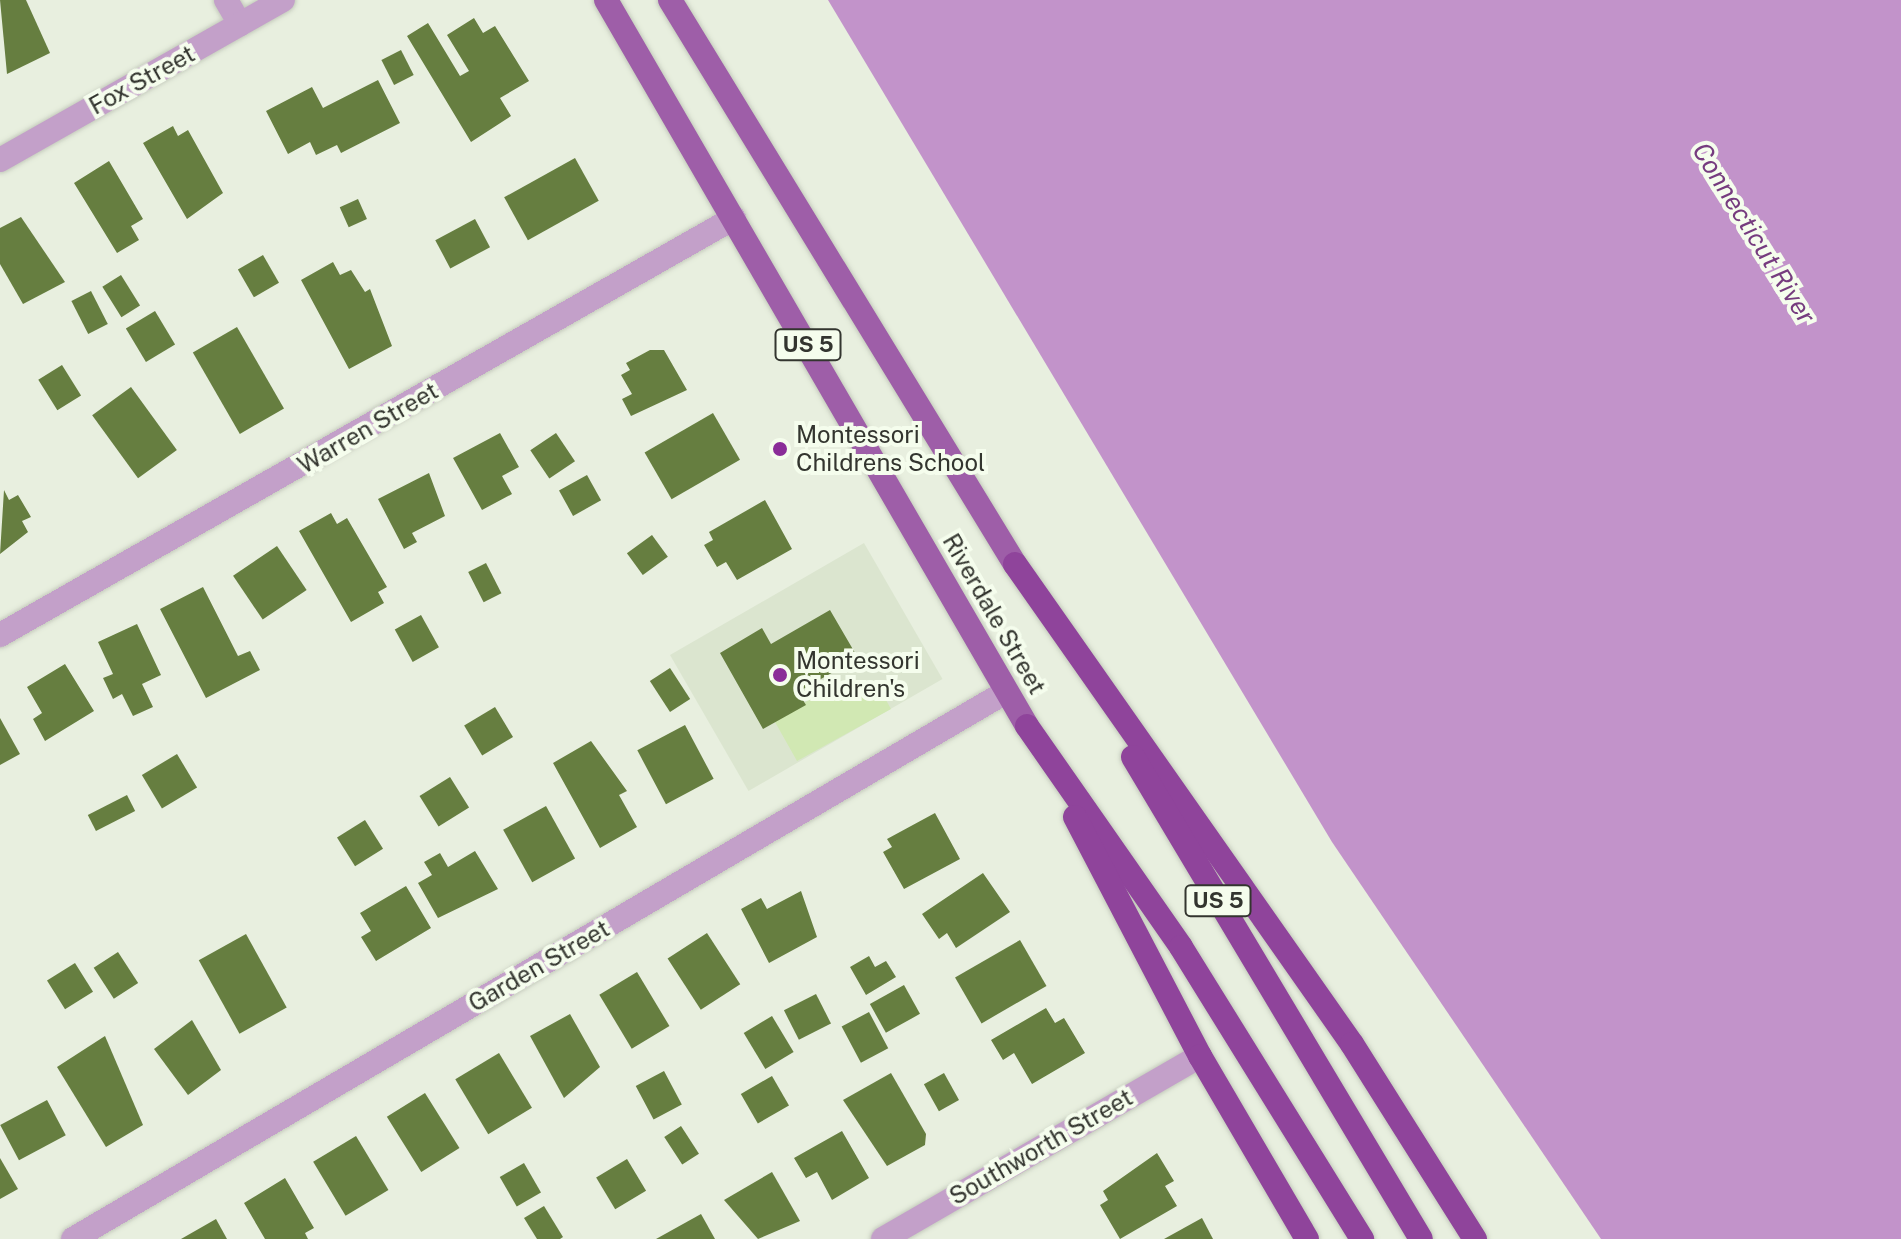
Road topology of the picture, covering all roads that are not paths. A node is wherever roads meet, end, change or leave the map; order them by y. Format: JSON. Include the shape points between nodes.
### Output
{"nodes":[{"id":1,"x":226,"y":0,"type":"edge"},
{"id":2,"x":283,"y":0,"type":"edge"},
{"id":3,"x":606,"y":0,"type":"edge"},
{"id":4,"x":670,"y":0,"type":"edge"},
{"id":5,"x":240,"y":24,"type":"junction"},
{"id":6,"x":0,"y":160,"type":"edge"},
{"id":7,"x":734,"y":218,"type":"junction"},
{"id":8,"x":1015,"y":564,"type":"junction"},
{"id":9,"x":0,"y":635,"type":"edge"},
{"id":10,"x":1004,"y":693,"type":"junction"},
{"id":11,"x":1027,"y":726,"type":"junction"},
{"id":12,"x":1200,"y":1056,"type":"junction"},
{"id":13,"x":73,"y":1239,"type":"edge"},
{"id":14,"x":883,"y":1239,"type":"edge"},
{"id":15,"x":1307,"y":1239,"type":"edge"},
{"id":16,"x":1362,"y":1239,"type":"edge"},
{"id":17,"x":1421,"y":1239,"type":"edge"},
{"id":18,"x":1475,"y":1239,"type":"edge"}],
"edges":[{"from":1,"to":5,"type":"street"},
{"from":2,"to":5,"type":"street","name":"Fox Street"},
{"from":3,"to":7,"type":"main road","name":"Riverdale Street","number":"US 5"},
{"from":4,"to":8,"type":"main road","name":"Riverdale Street","number":"US 5"},
{"from":5,"to":6,"type":"street","name":"Fox Street"},
{"from":7,"to":9,"type":"street","name":"Warren Street"},
{"from":7,"to":10,"type":"main road","name":"Riverdale Street","number":"US 5"},
{"from":8,"to":17,"type":"highway","name":"Riverdale Street","number":"US 5"},
{"from":8,"to":18,"type":"highway","via":[[1352,1044]]},
{"from":10,"to":11,"type":"main road","name":"Riverdale Street","number":"US 5"},
{"from":10,"to":13,"type":"street","name":"Garden Street"},
{"from":11,"to":12,"type":"highway"},
{"from":11,"to":16,"type":"highway","name":"Riverdale Street","number":"US 5","via":[[1181,947]]},
{"from":12,"to":14,"type":"street","name":"Southworth Street"},
{"from":12,"to":15,"type":"highway"}]}
